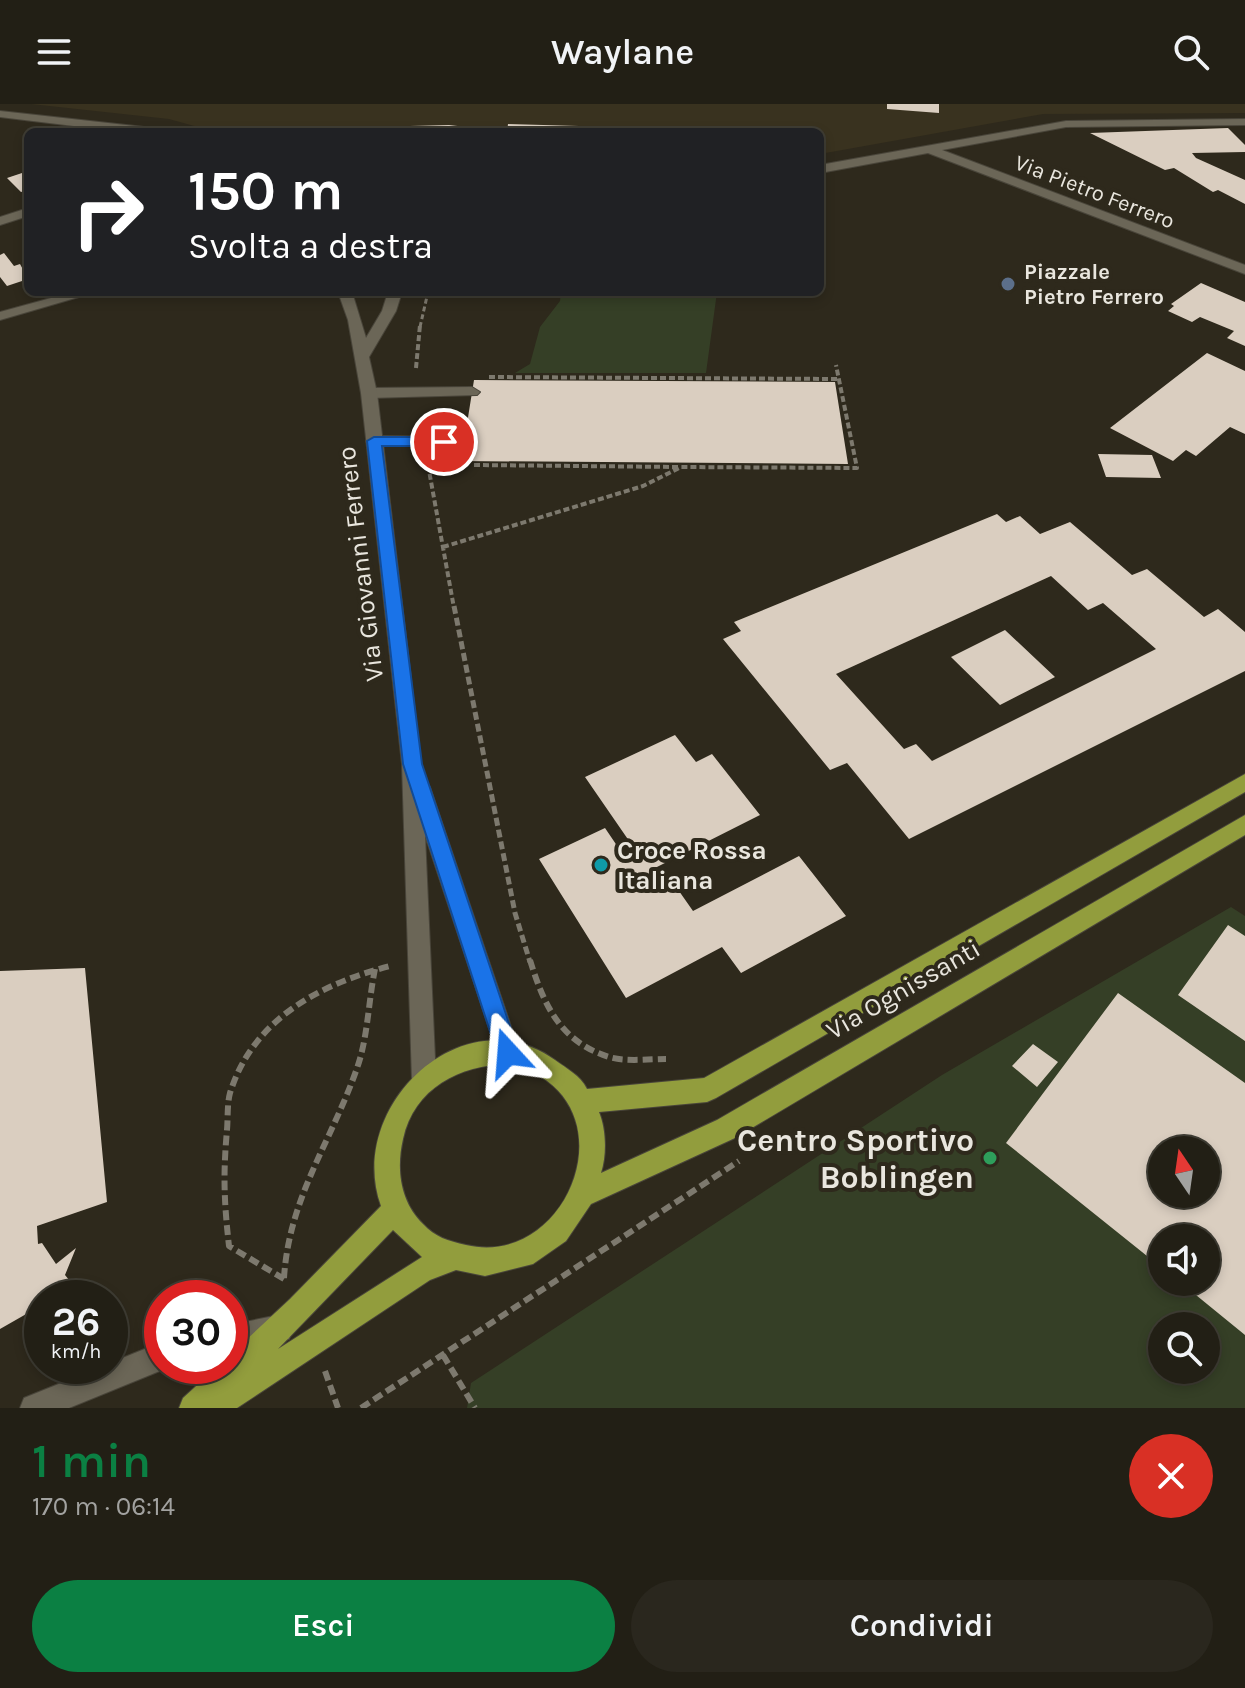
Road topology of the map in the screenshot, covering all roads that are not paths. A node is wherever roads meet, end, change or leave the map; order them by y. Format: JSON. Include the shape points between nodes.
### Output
{"nodes":[{"id":1,"x":0,"y":114,"type":"edge"},
{"id":2,"x":1239,"y":122,"type":"edge"},
{"id":3,"x":119,"y":128,"type":"edge"},
{"id":4,"x":930,"y":149,"type":"junction"},
{"id":5,"x":824,"y":168,"type":"edge"},
{"id":6,"x":24,"y":213,"type":"edge"},
{"id":7,"x":0,"y":221,"type":"edge"},
{"id":8,"x":1245,"y":270,"type":"edge"},
{"id":9,"x":74,"y":296,"type":"edge"},
{"id":10,"x":346,"y":296,"type":"edge"},
{"id":11,"x":394,"y":296,"type":"edge"},
{"id":12,"x":0,"y":316,"type":"edge"},
{"id":13,"x":362,"y":357,"type":"junction"},
{"id":14,"x":472,"y":392,"type":"dead end"},
{"id":15,"x":369,"y":393,"type":"junction"},
{"id":16,"x":374,"y":441,"type":"junction"},
{"id":17,"x":464,"y":442,"type":"dead end"},
{"id":18,"x":412,"y":764,"type":"junction"},
{"id":19,"x":1245,"y":782,"type":"edge"},
{"id":20,"x":1245,"y":824,"type":"edge"},
{"id":21,"x":508,"y":1053,"type":"junction"},
{"id":22,"x":424,"y":1081,"type":"junction"},
{"id":23,"x":582,"y":1101,"type":"junction"},
{"id":24,"x":585,"y":1193,"type":"junction"},
{"id":25,"x":395,"y":1210,"type":"junction"},
{"id":26,"x":451,"y":1258,"type":"junction"},
{"id":27,"x":279,"y":1329,"type":"junction"},
{"id":28,"x":248,"y":1335,"type":"edge"},
{"id":29,"x":144,"y":1363,"type":"edge"},
{"id":30,"x":34,"y":1408,"type":"edge"},
{"id":31,"x":193,"y":1408,"type":"edge"},
{"id":32,"x":212,"y":1408,"type":"edge"}],
"edges":[{"from":1,"to":3,"type":"street"},
{"from":2,"to":4,"type":"street","via":[[1066,124]]},
{"from":4,"to":5,"type":"street"},
{"from":4,"to":8,"type":"street","name":"Via Pietro Ferrero"},
{"from":6,"to":7,"type":"street"},
{"from":9,"to":12,"type":"street"},
{"from":10,"to":13,"type":"street","name":"Via Giovanni Ferrero"},
{"from":11,"to":13,"type":"street"},
{"from":13,"to":15,"type":"street","name":"Via Giovanni Ferrero"},
{"from":14,"to":15,"type":"street"},
{"from":15,"to":16,"type":"street","name":"Via Giovanni Ferrero"},
{"from":16,"to":17,"type":"street"},
{"from":16,"to":18,"type":"street","name":"Via Giovanni Ferrero"},
{"from":18,"to":21,"type":"street","name":"Via Giovanni Ferrero"},
{"from":18,"to":22,"type":"street","name":"Via Giovanni Ferrero"},
{"from":19,"to":23,"type":"main road","name":"Via Ognissanti","via":[[707,1090]]},
{"from":20,"to":24,"type":"main road","name":"Via Ognissanti","via":[[726,1129]]},
{"from":21,"to":22,"type":"main road","via":[[450,1063]]},
{"from":21,"to":23,"type":"main road","via":[[537,1061],[562,1077]]},
{"from":22,"to":25,"type":"main road","via":[[401,1107],[388,1141],[385,1176]]},
{"from":23,"to":24,"type":"main road","via":[[592,1130],[594,1161]]},
{"from":24,"to":26,"type":"main road","via":[[560,1229],[514,1258],[482,1263]]},
{"from":25,"to":26,"type":"main road","via":[[428,1247]]},
{"from":25,"to":27,"type":"main road"},
{"from":26,"to":32,"type":"main road","via":[[421,1271]]},
{"from":27,"to":28,"type":"street"},
{"from":27,"to":31,"type":"main road"},
{"from":29,"to":30,"type":"street"}]}
